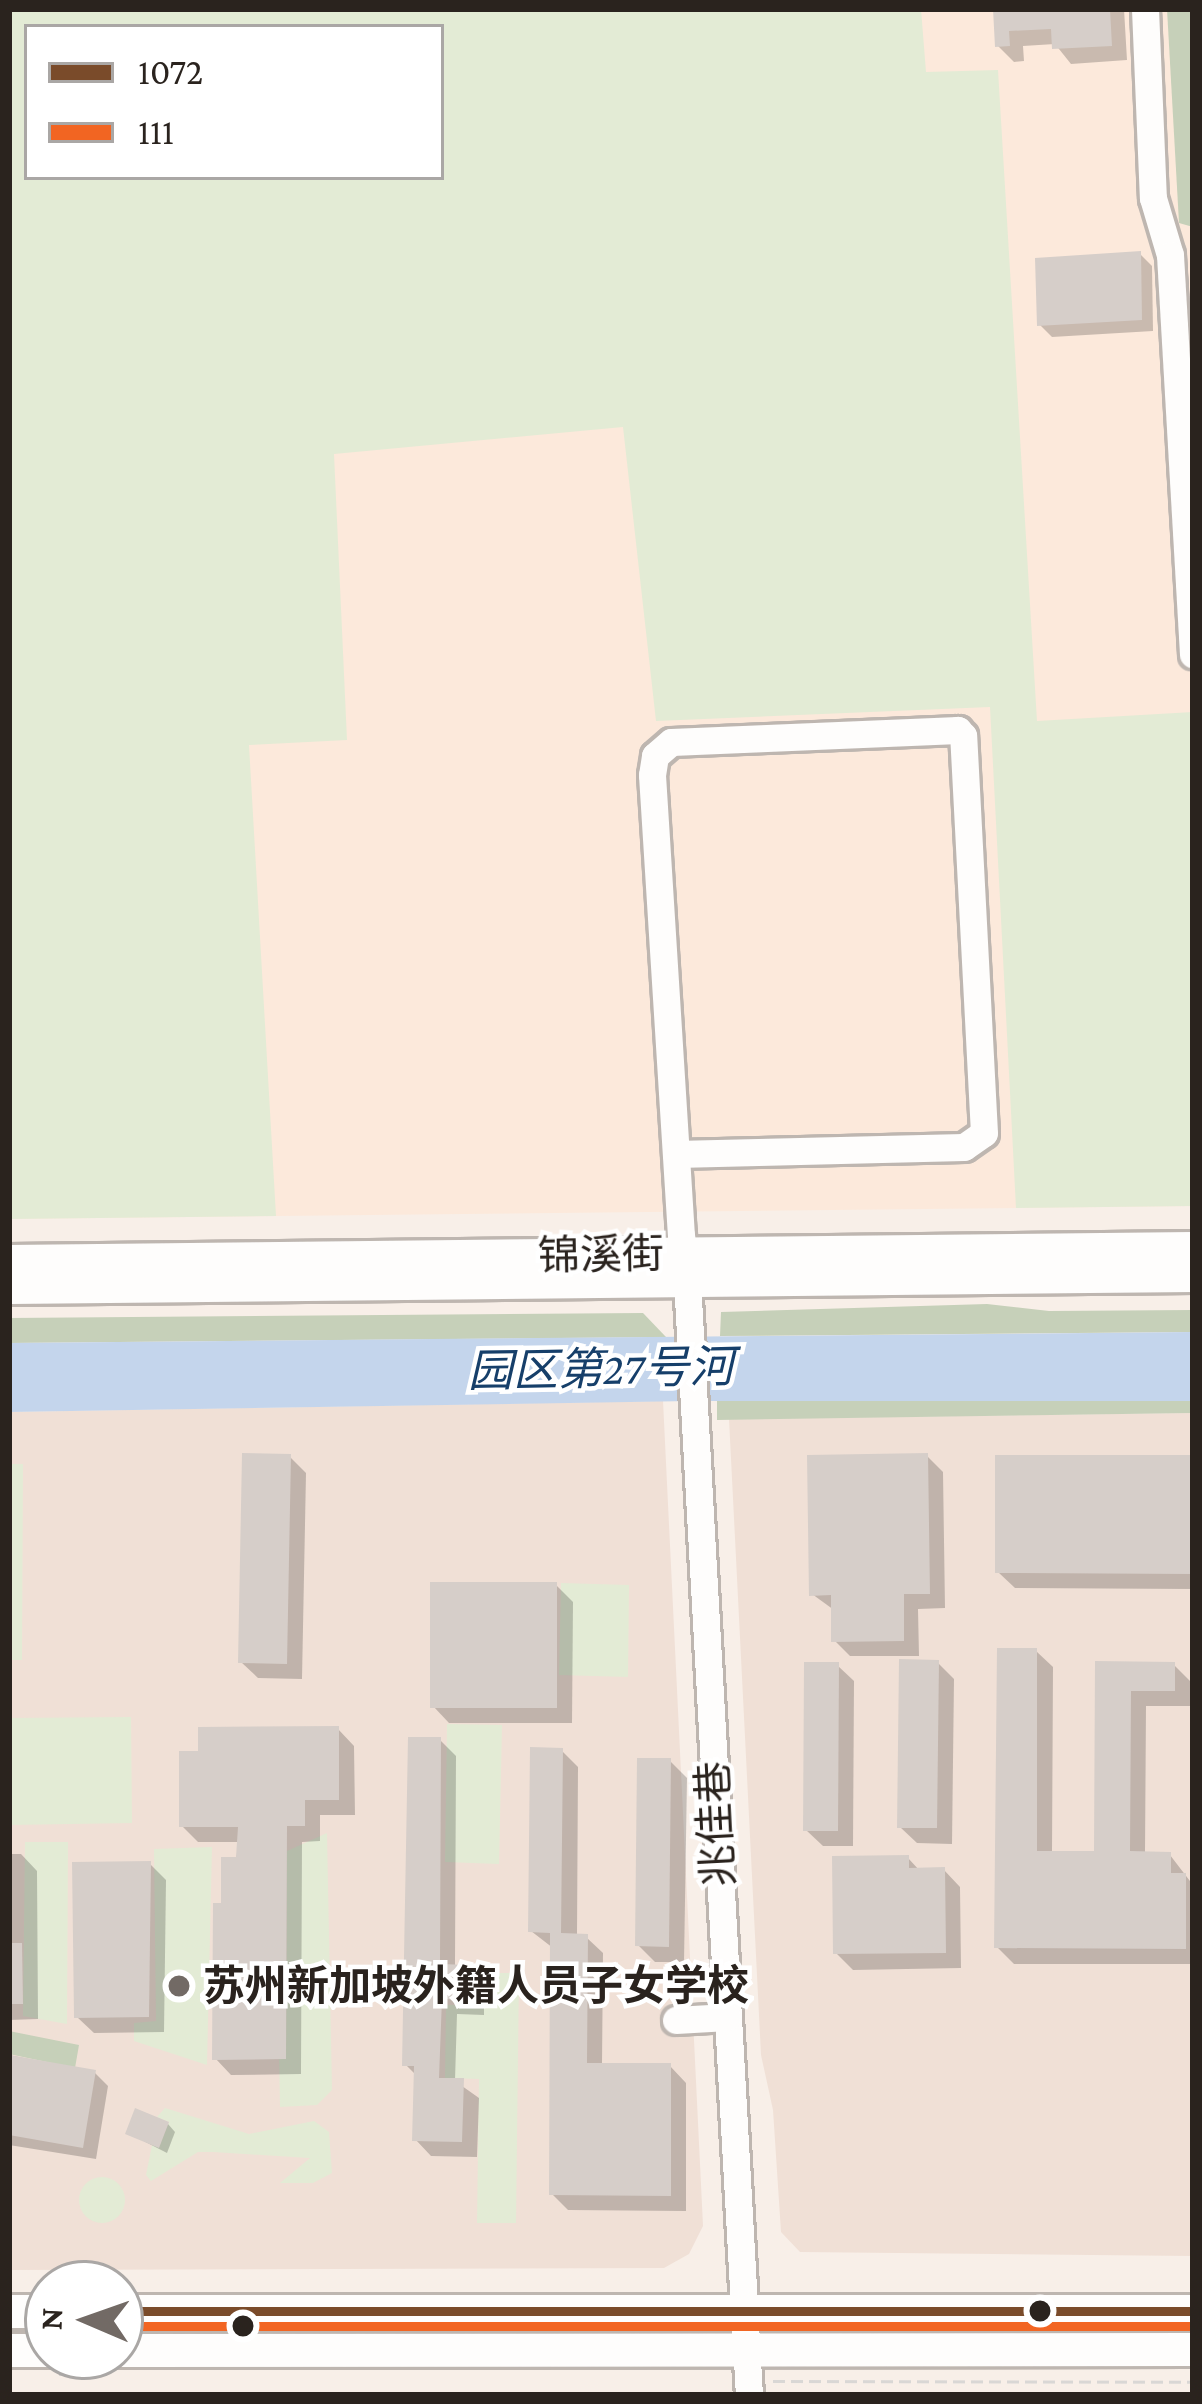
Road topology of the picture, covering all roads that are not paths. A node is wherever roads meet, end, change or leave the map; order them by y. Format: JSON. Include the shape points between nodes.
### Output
{"nodes":[{"id":1,"x":1145,"y":9,"type":"edge"},
{"id":2,"x":1181,"y":251,"type":"edge"},
{"id":3,"x":1193,"y":654,"type":"edge"},
{"id":4,"x":676,"y":1154,"type":"junction"},
{"id":5,"x":1193,"y":1249,"type":"edge"},
{"id":6,"x":9,"y":1261,"type":"edge"},
{"id":7,"x":685,"y":1267,"type":"junction"},
{"id":8,"x":1193,"y":1275,"type":"edge"},
{"id":9,"x":9,"y":1287,"type":"edge"},
{"id":10,"x":727,"y":2017,"type":"junction"},
{"id":11,"x":676,"y":2020,"type":"dead end"},
{"id":12,"x":144,"y":2311,"type":"edge"},
{"id":13,"x":1193,"y":2311,"type":"edge"},
{"id":14,"x":745,"y":2312,"type":"junction"},
{"id":15,"x":1193,"y":2349,"type":"edge"},
{"id":16,"x":144,"y":2362,"type":"edge"},
{"id":17,"x":748,"y":2375,"type":"edge"}],
"edges":[{"from":1,"to":2,"type":"street","via":[[1154,198]]},
{"from":2,"to":3,"type":"street"},
{"from":4,"to":4,"type":"street","name":"兆佳巷","via":[[964,1148],[984,1133],[958,730],[661,746],[652,775]]},
{"from":4,"to":7,"type":"street","name":"兆佳巷"},
{"from":5,"to":7,"type":"main road","name":"锦溪街"},
{"from":6,"to":7,"type":"main road","name":"锦溪街"},
{"from":7,"to":8,"type":"main road","name":"锦溪街"},
{"from":7,"to":9,"type":"main road","name":"锦溪街"},
{"from":7,"to":10,"type":"street","name":"兆佳巷"},
{"from":10,"to":11,"type":"street"},
{"from":10,"to":14,"type":"street","name":"兆佳巷"},
{"from":12,"to":14,"type":"main road"},
{"from":13,"to":14,"type":"main road"},
{"from":14,"to":17,"type":"street","name":"兆佳巷"},
{"from":15,"to":17,"type":"main road"},
{"from":16,"to":17,"type":"main road"}]}
